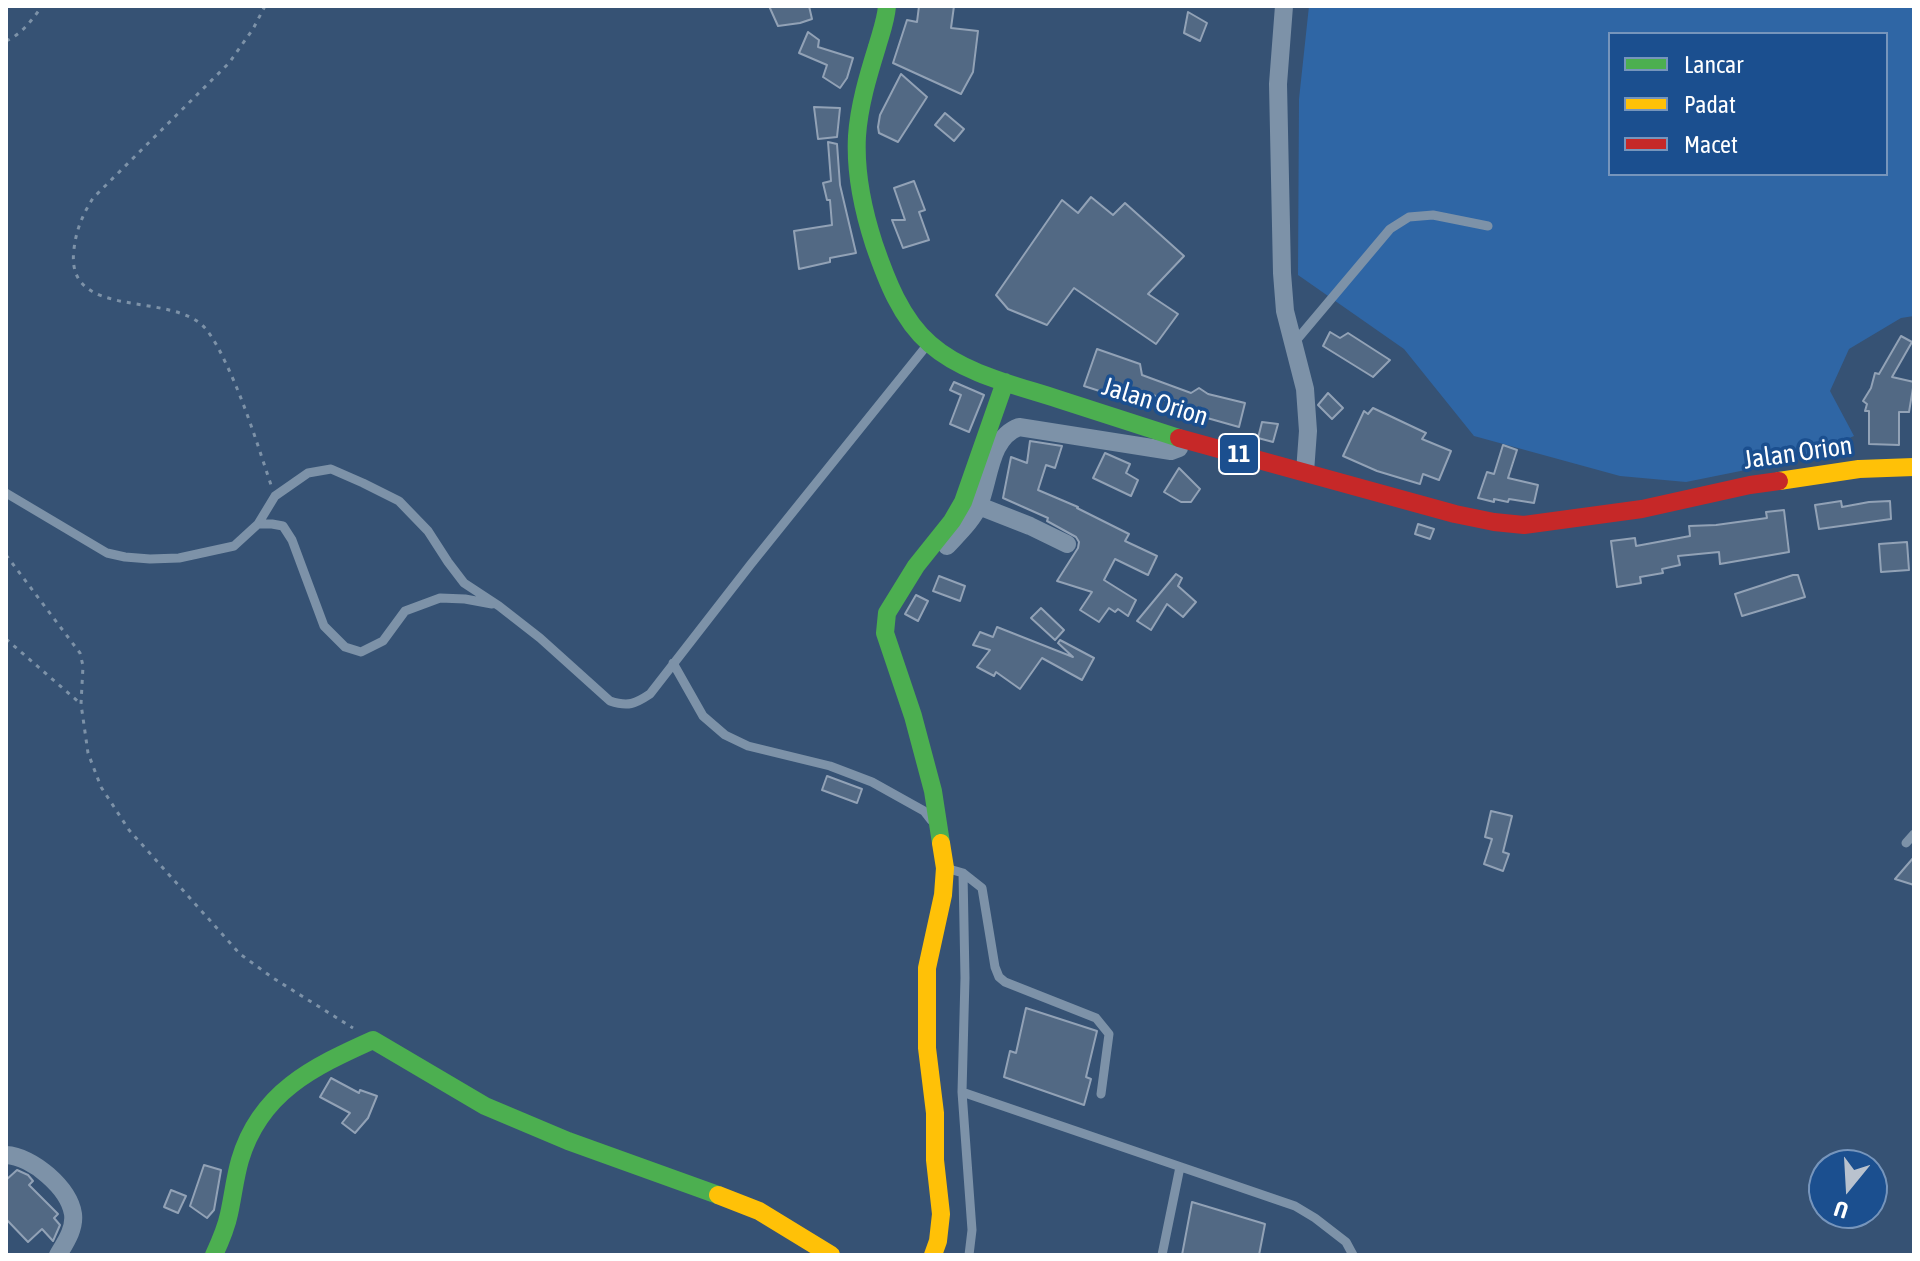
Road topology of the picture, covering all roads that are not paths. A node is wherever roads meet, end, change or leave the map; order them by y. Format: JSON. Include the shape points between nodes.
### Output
{"nodes":[{"id":1,"x":887,"y":6,"type":"edge"},
{"id":2,"x":1284,"y":6,"type":"edge"},
{"id":3,"x":1488,"y":226,"type":"dead end"},
{"id":4,"x":1294,"y":343,"type":"junction"},
{"id":5,"x":929,"y":344,"type":"junction"},
{"id":6,"x":1005,"y":382,"type":"junction"},
{"id":7,"x":1193,"y":442,"type":"junction"},
{"id":8,"x":1914,"y":467,"type":"edge"},
{"id":9,"x":1305,"y":472,"type":"junction"},
{"id":10,"x":6,"y":493,"type":"edge"},
{"id":11,"x":979,"y":506,"type":"junction"},
{"id":12,"x":258,"y":524,"type":"junction"},
{"id":13,"x":1067,"y":544,"type":"dead end"},
{"id":14,"x":916,"y":566,"type":"junction"},
{"id":15,"x":499,"y":606,"type":"junction"},
{"id":16,"x":673,"y":663,"type":"junction"},
{"id":17,"x":940,"y":833,"type":"junction"},
{"id":18,"x":1914,"y":834,"type":"edge"},
{"id":19,"x":1906,"y":843,"type":"dead end"},
{"id":20,"x":954,"y":870,"type":"junction"},
{"id":21,"x":962,"y":1092,"type":"junction"},
{"id":22,"x":1101,"y":1094,"type":"dead end"},
{"id":23,"x":6,"y":1155,"type":"edge"},
{"id":24,"x":1180,"y":1167,"type":"junction"},
{"id":25,"x":58,"y":1255,"type":"edge"},
{"id":26,"x":214,"y":1255,"type":"edge"},
{"id":27,"x":831,"y":1255,"type":"edge"},
{"id":28,"x":933,"y":1255,"type":"edge"},
{"id":29,"x":969,"y":1255,"type":"edge"},
{"id":30,"x":1162,"y":1255,"type":"edge"},
{"id":31,"x":1353,"y":1255,"type":"edge"}],
"edges":[{"from":1,"to":5,"type":"main road","name":"Jalan Orion","number":"11","via":[[857,122],[859,179],[887,279],[908,319]]},
{"from":2,"to":4,"type":"street","via":[[1278,84],[1282,273]]},
{"from":3,"to":4,"type":"lane","via":[[1433,215],[1409,217],[1390,229]]},
{"from":4,"to":9,"type":"street","via":[[1305,389]]},
{"from":5,"to":6,"type":"main road","name":"Jalan Orion","number":"11"},
{"from":5,"to":16,"type":"lane"},
{"from":6,"to":7,"type":"main road","name":"Jalan Orion","number":"11"},
{"from":6,"to":14,"type":"main road","via":[[963,502]]},
{"from":7,"to":9,"type":"main road","name":"Jalan Orion","number":"11"},
{"from":7,"to":11,"type":"street","via":[[1171,451],[1019,427],[1002,438]]},
{"from":8,"to":9,"type":"main road","name":"Jalan Orion","number":"11","via":[[1859,469],[1750,485],[1642,509],[1524,525],[1455,514]]},
{"from":10,"to":12,"type":"lane","via":[[90,544],[125,557],[179,558],[211,552],[234,546]]},
{"from":11,"to":13,"type":"street"},
{"from":11,"to":14,"type":"street","via":[[937,557]]},
{"from":12,"to":15,"type":"lane","via":[[275,496],[308,473],[331,469],[399,501],[428,531],[464,583]]},
{"from":12,"to":15,"type":"lane","via":[[283,526],[324,626],[345,647],[361,652],[383,641],[405,611],[440,598]]},
{"from":14,"to":17,"type":"main road","via":[[887,613],[885,633],[913,716]]},
{"from":15,"to":16,"type":"lane","via":[[610,701],[624,706],[650,694]]},
{"from":16,"to":17,"type":"lane","via":[[703,716],[725,735],[872,782],[924,811]]},
{"from":17,"to":20,"type":"main road"},
{"from":18,"to":19,"type":"lane"},
{"from":20,"to":21,"type":"lane","via":[[965,978]]},
{"from":20,"to":22,"type":"lane","via":[[982,888],[999,977],[1096,1018],[1109,1034]]},
{"from":20,"to":28,"type":"main road","via":[[927,968],[927,1048],[941,1214]]},
{"from":21,"to":24,"type":"lane"},
{"from":21,"to":29,"type":"lane","via":[[972,1230]]},
{"from":23,"to":25,"type":"street","via":[[31,1161],[64,1194],[73,1213],[72,1227]]},
{"from":24,"to":30,"type":"lane"},
{"from":24,"to":31,"type":"lane","via":[[1295,1206],[1346,1242]]},
{"from":26,"to":27,"type":"main road","via":[[246,1141],[267,1105],[287,1085],[373,1040],[485,1106],[759,1211]]}]}
